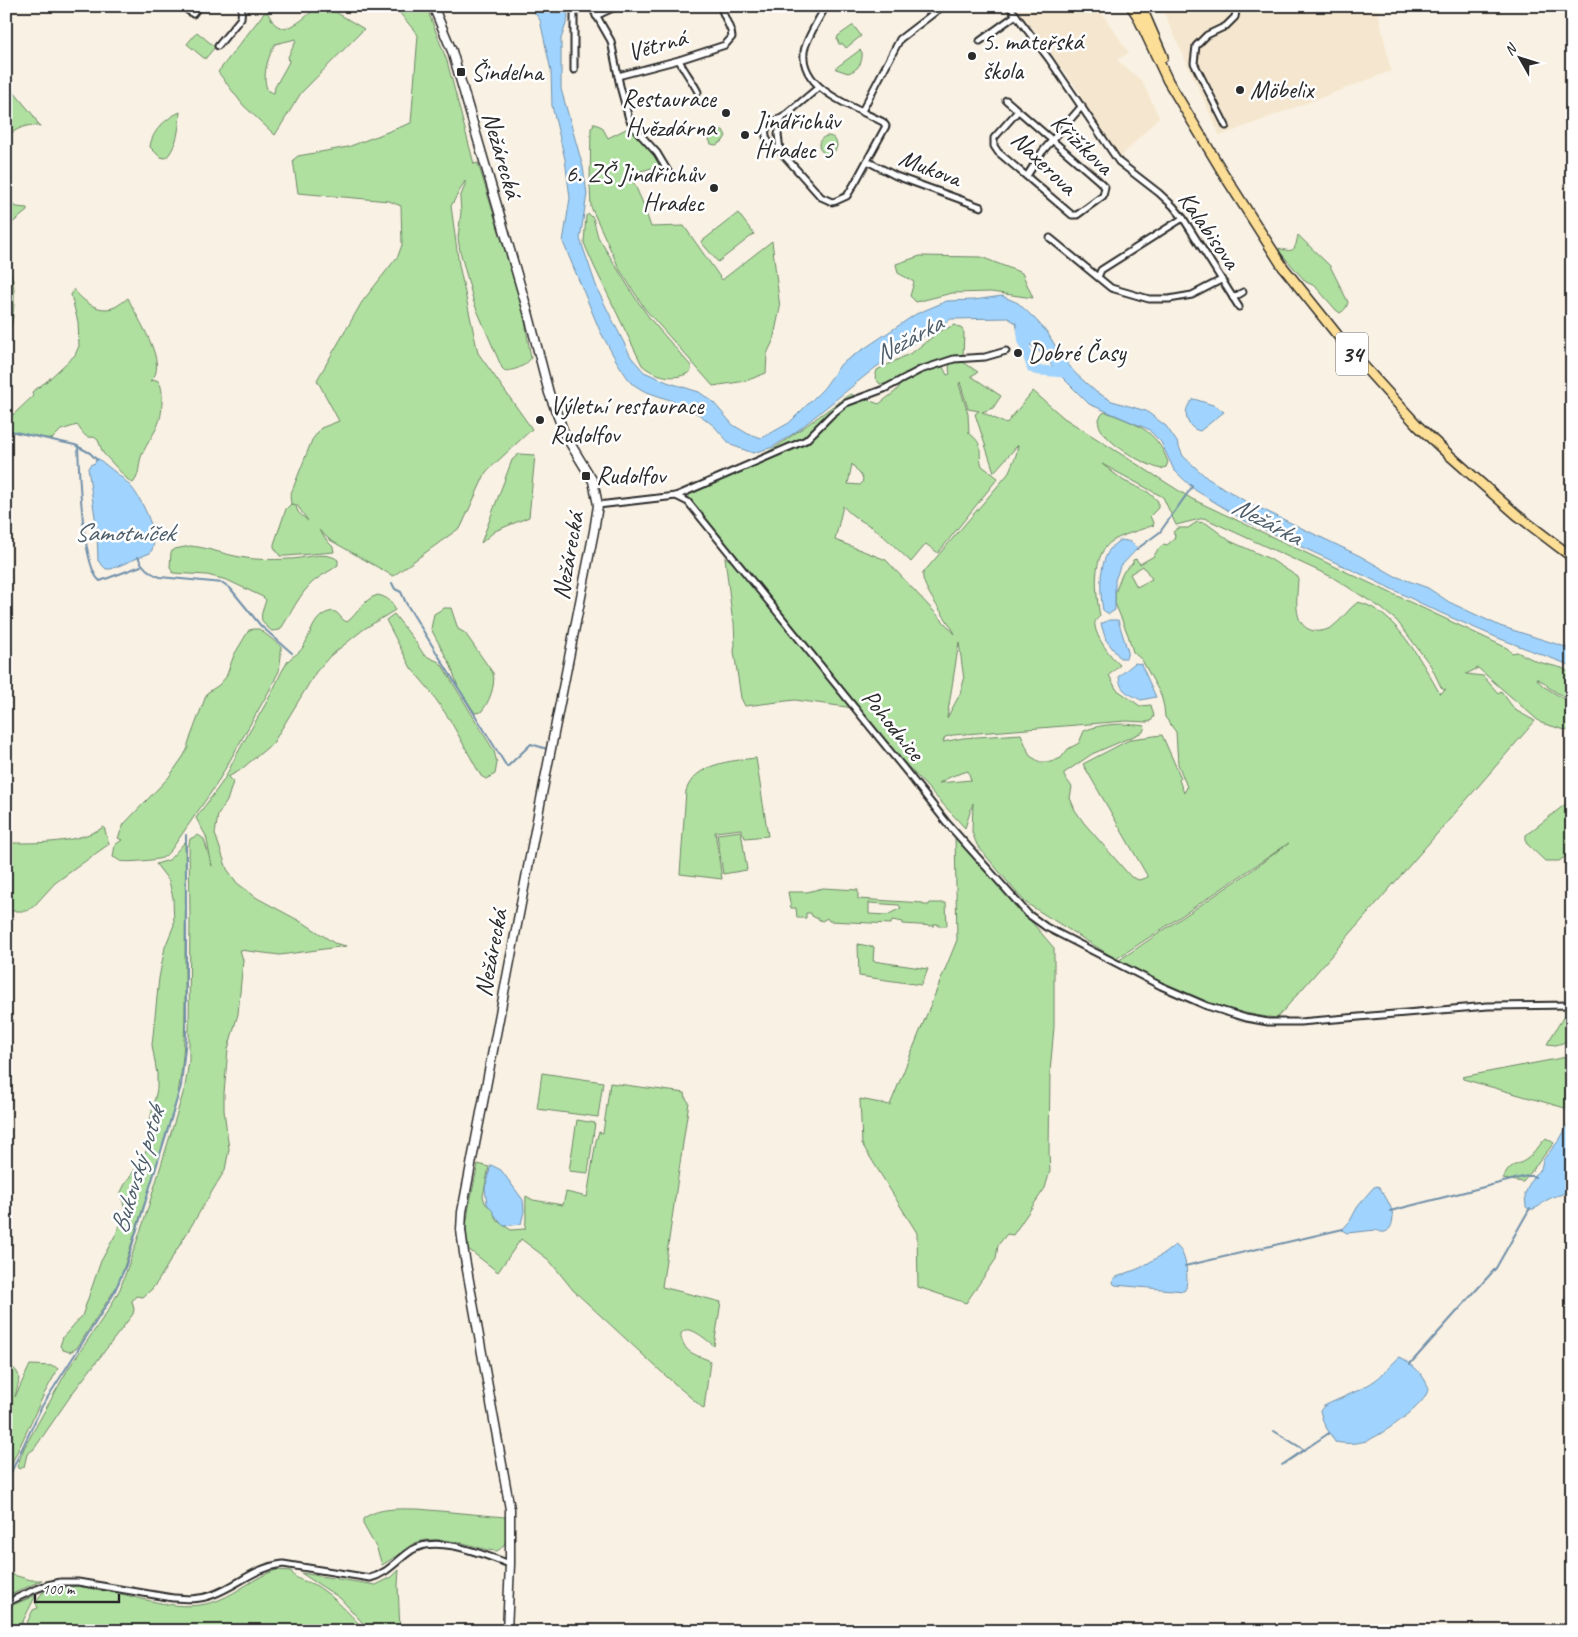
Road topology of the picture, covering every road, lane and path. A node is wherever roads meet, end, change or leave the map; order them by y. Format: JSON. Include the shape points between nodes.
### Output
{"nodes":[{"id":1,"x":182,"y":6,"type":"edge"},
{"id":2,"x":199,"y":6,"type":"edge"},
{"id":3,"x":242,"y":6,"type":"edge"},
{"id":4,"x":433,"y":6,"type":"edge"},
{"id":5,"x":574,"y":6,"type":"edge"},
{"id":6,"x":591,"y":6,"type":"edge"},
{"id":7,"x":617,"y":6,"type":"edge"},
{"id":8,"x":720,"y":6,"type":"edge"},
{"id":9,"x":826,"y":6,"type":"edge"},
{"id":10,"x":943,"y":6,"type":"edge"},
{"id":11,"x":1009,"y":6,"type":"edge"},
{"id":12,"x":1131,"y":6,"type":"edge"},
{"id":13,"x":1141,"y":6,"type":"edge"},
{"id":14,"x":1237,"y":6,"type":"edge"},
{"id":15,"x":1016,"y":15,"type":"junction"},
{"id":16,"x":596,"y":16,"type":"junction"},
{"id":17,"x":980,"y":41,"type":"dead end"},
{"id":18,"x":218,"y":46,"type":"dead end"},
{"id":19,"x":679,"y":60,"type":"junction"},
{"id":20,"x":574,"y":70,"type":"dead end"},
{"id":21,"x":618,"y":76,"type":"junction"},
{"id":22,"x":819,"y":87,"type":"junction"},
{"id":23,"x":698,"y":92,"type":"dead end"},
{"id":24,"x":1006,"y":100,"type":"dead end"},
{"id":25,"x":1184,"y":105,"type":"junction"},
{"id":26,"x":1082,"y":106,"type":"junction"},
{"id":27,"x":862,"y":111,"type":"junction"},
{"id":28,"x":1018,"y":111,"type":"junction"},
{"id":29,"x":782,"y":118,"type":"junction"},
{"id":30,"x":1226,"y":126,"type":"dead end"},
{"id":31,"x":1052,"y":140,"type":"junction"},
{"id":32,"x":780,"y":151,"type":"junction"},
{"id":33,"x":867,"y":162,"type":"junction"},
{"id":34,"x":669,"y":173,"type":"dead end"},
{"id":35,"x":1027,"y":176,"type":"junction"},
{"id":36,"x":981,"y":207,"type":"dead end"},
{"id":37,"x":1078,"y":215,"type":"joint"},
{"id":38,"x":1183,"y":218,"type":"junction"},
{"id":39,"x":1050,"y":238,"type":"dead end"},
{"id":40,"x":1098,"y":277,"type":"junction"},
{"id":41,"x":1221,"y":280,"type":"junction"},
{"id":42,"x":1243,"y":292,"type":"dead end"},
{"id":43,"x":1233,"y":298,"type":"junction"},
{"id":44,"x":1239,"y":307,"type":"dead end"},
{"id":45,"x":1006,"y":351,"type":"dead end"},
{"id":46,"x":676,"y":496,"type":"junction"},
{"id":47,"x":598,"y":505,"type":"junction"},
{"id":48,"x":1572,"y":556,"type":"edge"},
{"id":49,"x":1572,"y":1005,"type":"edge"},
{"id":50,"x":510,"y":1564,"type":"junction"},
{"id":51,"x":6,"y":1603,"type":"edge"},
{"id":52,"x":507,"y":1631,"type":"edge"}],
"edges":[{"from":1,"to":2,"type":"street","via":[[192,14]]},
{"from":3,"to":18,"type":"street","via":[[241,18]]},
{"from":4,"to":47,"type":"street","name":"Nežárecká","via":[[452,51],[550,393],[567,439],[593,481]]},
{"from":5,"to":20,"type":"street"},
{"from":6,"to":16,"type":"street"},
{"from":7,"to":16,"type":"street"},
{"from":8,"to":19,"type":"street","name":"Větrná","via":[[731,32],[729,42]]},
{"from":9,"to":22,"type":"street","via":[[804,50],[804,64]]},
{"from":10,"to":27,"type":"street","via":[[900,39]]},
{"from":11,"to":15,"type":"street","name":"Kalabisova"},
{"from":12,"to":25,"type":"main road","number":"34","via":[[1168,81]]},
{"from":13,"to":25,"type":"main road","number":"34"},
{"from":14,"to":30,"type":"street","via":[[1235,17],[1226,26],[1207,35],[1196,46],[1194,63]]},
{"from":15,"to":17,"type":"street"},
{"from":15,"to":26,"type":"street","name":"Kalabisova"},
{"from":16,"to":21,"type":"street","via":[[611,41]]},
{"from":19,"to":21,"type":"street","name":"Větrná"},
{"from":19,"to":23,"type":"street"},
{"from":21,"to":34,"type":"street","via":[[629,119]]},
{"from":22,"to":27,"type":"street"},
{"from":22,"to":29,"type":"street"},
{"from":24,"to":28,"type":"street","name":"Křižíkova"},
{"from":25,"to":48,"type":"main road","number":"34","via":[[1283,267],[1350,352],[1448,454],[1517,515]]},
{"from":26,"to":31,"type":"street"},
{"from":26,"to":38,"type":"street","name":"Kalabisova","via":[[1119,162],[1159,193]]},
{"from":27,"to":33,"type":"street","via":[[886,126]]},
{"from":28,"to":31,"type":"street","name":"Křižíkova"},
{"from":28,"to":35,"type":"street","name":"Naxerova","via":[[994,138],[994,146]]},
{"from":29,"to":32,"type":"street","via":[[778,134]]},
{"from":29,"to":32,"type":"street","via":[[769,124],[766,134],[768,143]]},
{"from":31,"to":35,"type":"street"},
{"from":31,"to":37,"type":"street","name":"Křižíkova","via":[[1105,187],[1103,196]]},
{"from":32,"to":33,"type":"street","via":[[821,197],[832,202],[847,196]]},
{"from":33,"to":36,"type":"street","name":"Mukova"},
{"from":35,"to":37,"type":"street","name":"Naxerova","via":[[1070,213]]},
{"from":38,"to":40,"type":"street","via":[[1101,270]]},
{"from":38,"to":41,"type":"street","name":"Kalabisova"},
{"from":39,"to":40,"type":"street"},
{"from":40,"to":41,"type":"street","via":[[1111,288],[1149,299],[1192,295]]},
{"from":41,"to":43,"type":"street","name":"Kalabisova"},
{"from":42,"to":43,"type":"street"},
{"from":43,"to":44,"type":"street","name":"Kalabisova"},
{"from":45,"to":46,"type":"street","via":[[985,357],[954,359],[920,370],[884,389],[846,403],[806,440]]},
{"from":46,"to":47,"type":"street"},
{"from":46,"to":49,"type":"street","name":"Pohodnice","via":[[688,502],[947,823],[1028,914],[1046,927],[1207,1006],[1268,1022],[1488,1006]]},
{"from":47,"to":50,"type":"street","name":"Nežárecká","via":[[462,1212],[464,1253],[510,1509]]},
{"from":50,"to":51,"type":"street","via":[[437,1543],[414,1549],[379,1576],[370,1578],[284,1564],[257,1570],[212,1595],[189,1600],[61,1582]]},
{"from":50,"to":52,"type":"street","name":"Nežárecká"}]}
